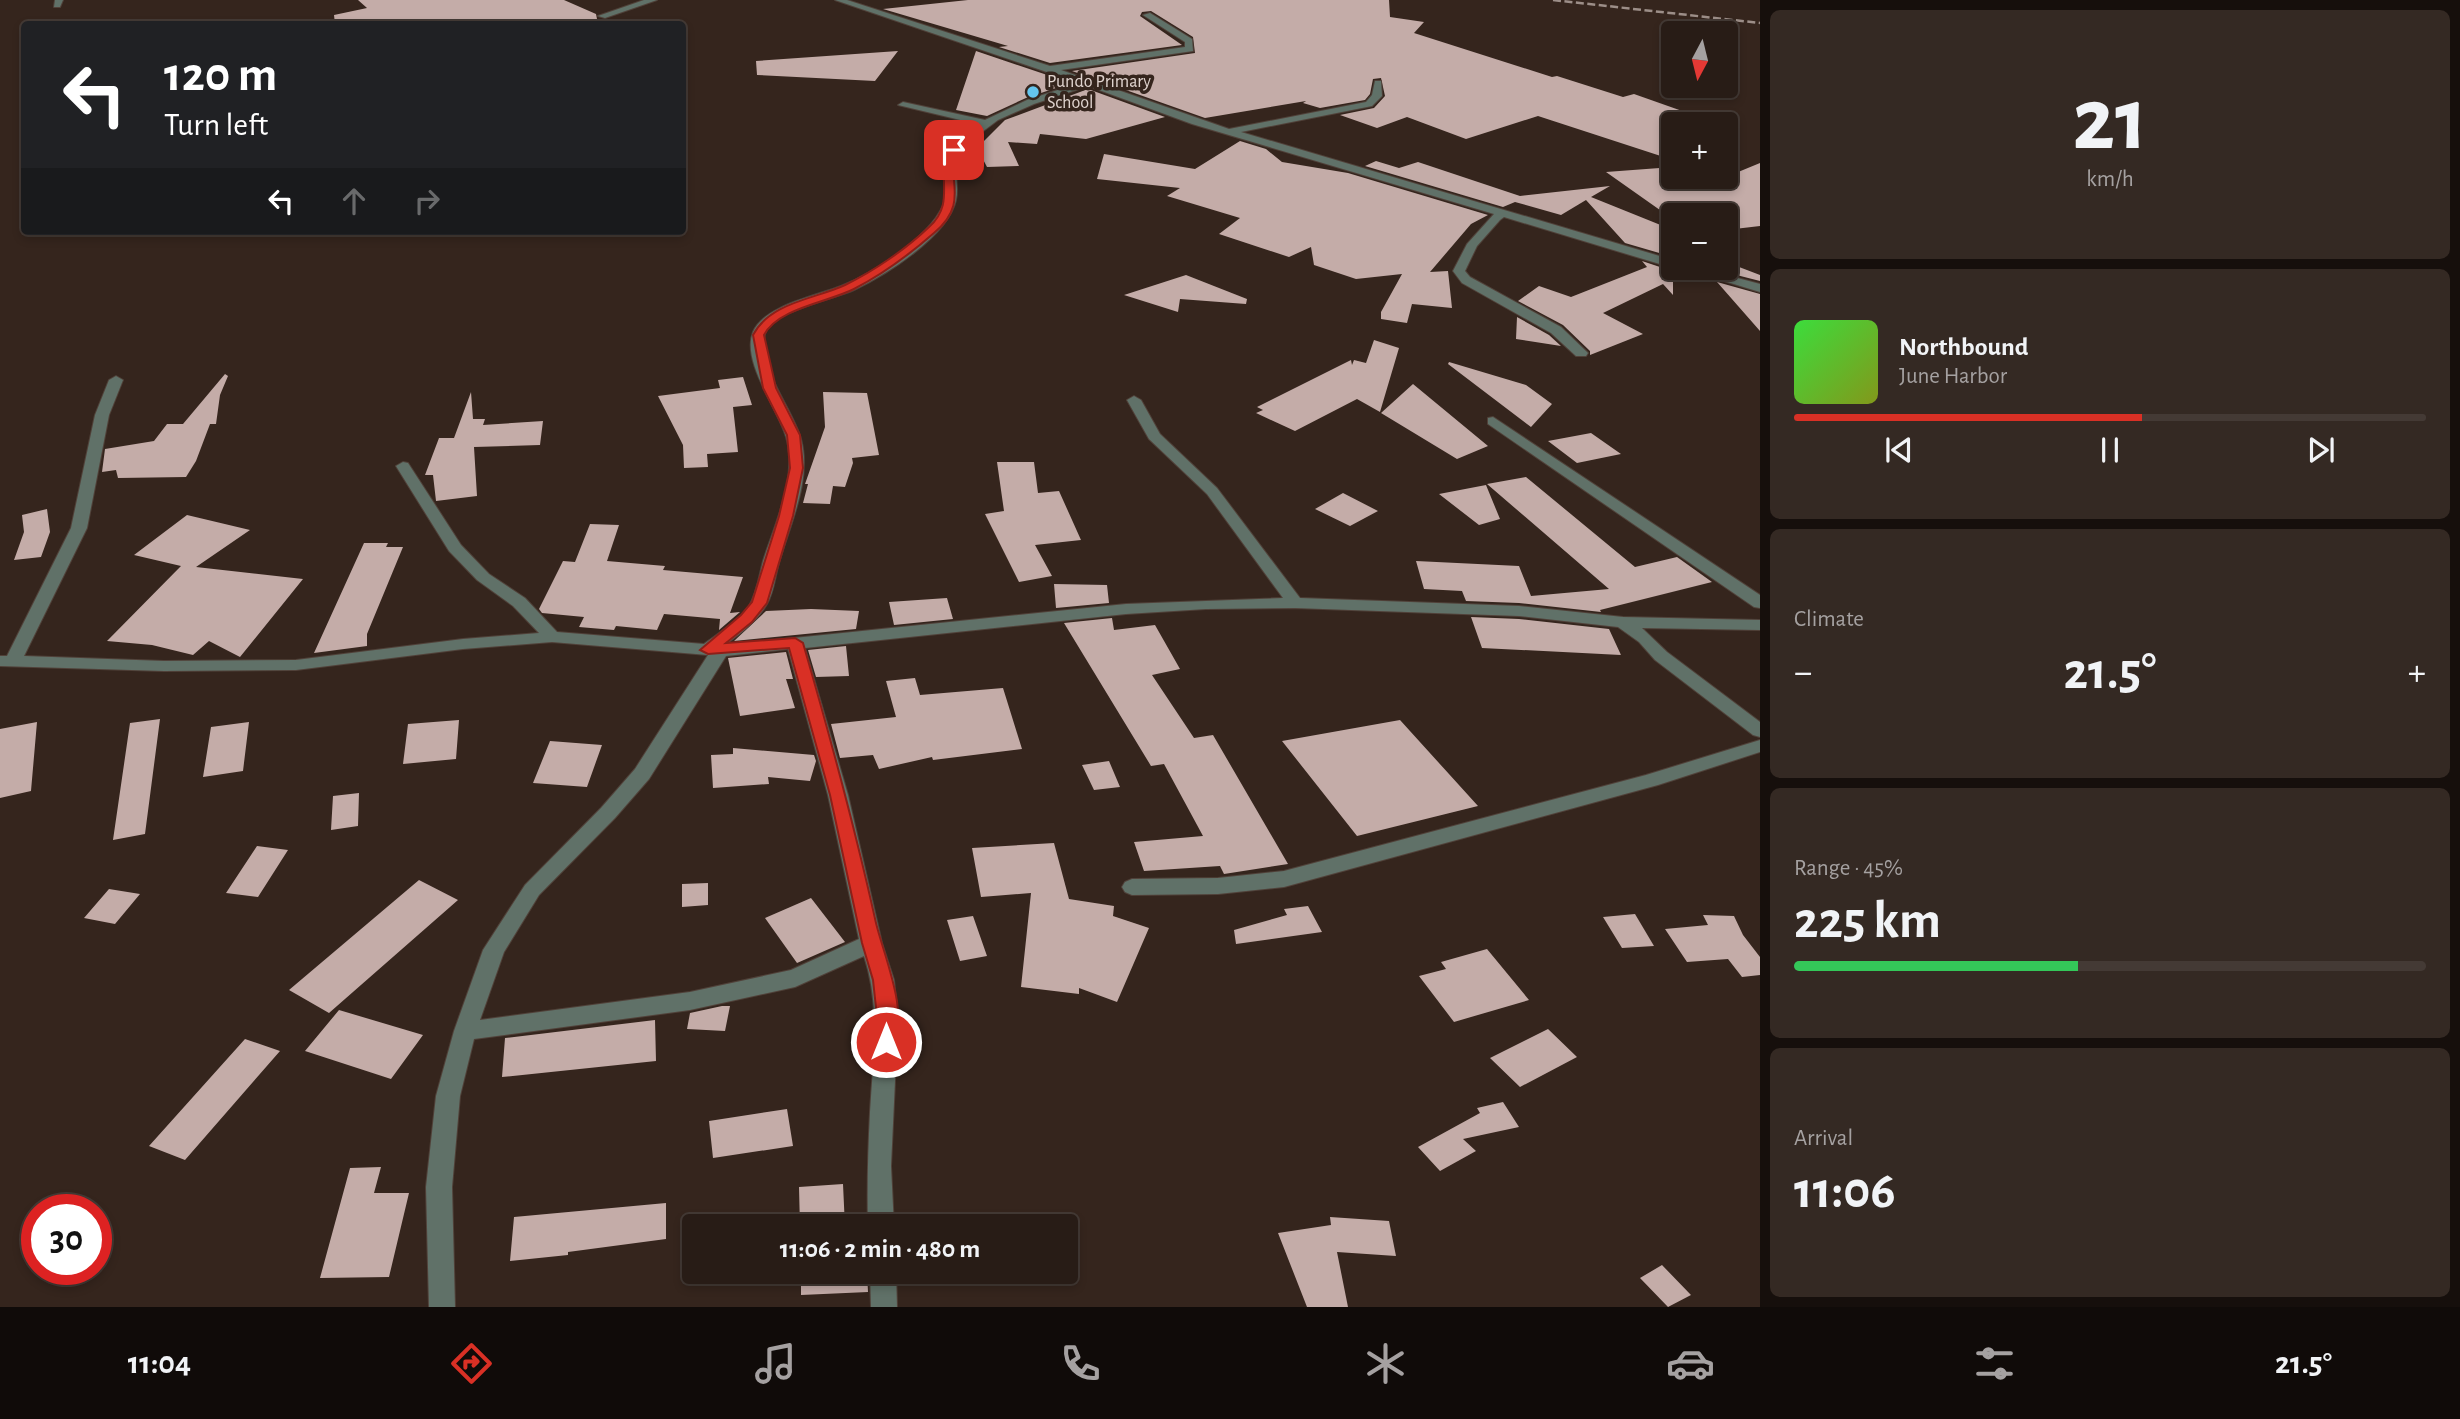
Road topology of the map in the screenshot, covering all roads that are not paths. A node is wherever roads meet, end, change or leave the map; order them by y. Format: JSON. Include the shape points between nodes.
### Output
{"nodes":[{"id":1,"x":653,"y":0,"type":"edge"},
{"id":2,"x":839,"y":0,"type":"edge"},
{"id":3,"x":1147,"y":15,"type":"dead end"},
{"id":4,"x":602,"y":16,"type":"dead end"},
{"id":5,"x":1049,"y":68,"type":"junction"},
{"id":6,"x":1088,"y":83,"type":"junction"},
{"id":7,"x":1378,"y":83,"type":"dead end"},
{"id":8,"x":903,"y":105,"type":"dead end"},
{"id":9,"x":985,"y":123,"type":"junction"},
{"id":10,"x":1229,"y":132,"type":"junction"},
{"id":11,"x":1503,"y":212,"type":"junction"},
{"id":12,"x":1661,"y":260,"type":"edge"},
{"id":13,"x":1731,"y":280,"type":"edge"},
{"id":14,"x":1760,"y":288,"type":"edge"},
{"id":15,"x":1581,"y":354,"type":"dead end"},
{"id":16,"x":116,"y":380,"type":"dead end"},
{"id":17,"x":1134,"y":400,"type":"dead end"},
{"id":18,"x":1493,"y":421,"type":"dead end"},
{"id":19,"x":403,"y":466,"type":"dead end"},
{"id":20,"x":1295,"y":603,"type":"junction"},
{"id":21,"x":1760,"y":603,"type":"edge"},
{"id":22,"x":1623,"y":622,"type":"junction"},
{"id":23,"x":1760,"y":625,"type":"edge"},
{"id":24,"x":552,"y":637,"type":"junction"},
{"id":25,"x":795,"y":643,"type":"junction"},
{"id":26,"x":714,"y":650,"type":"junction"},
{"id":27,"x":6,"y":660,"type":"edge"},
{"id":28,"x":1760,"y":731,"type":"edge"},
{"id":29,"x":1760,"y":746,"type":"edge"},
{"id":30,"x":1132,"y":887,"type":"dead end"},
{"id":31,"x":871,"y":943,"type":"junction"},
{"id":32,"x":465,"y":1031,"type":"junction"},
{"id":33,"x":881,"y":1214,"type":"edge"},
{"id":34,"x":883,"y":1284,"type":"edge"},
{"id":35,"x":442,"y":1307,"type":"edge"},
{"id":36,"x":884,"y":1307,"type":"edge"}],
"edges":[{"from":1,"to":4,"type":"street"},
{"from":2,"to":5,"type":"street"},
{"from":3,"to":5,"type":"street","via":[[1189,41],[1190,49]]},
{"from":5,"to":6,"type":"street"},
{"from":6,"to":9,"type":"street","via":[[1021,105]]},
{"from":6,"to":10,"type":"street"},
{"from":7,"to":10,"type":"street","via":[[1377,96],[1369,104]]},
{"from":8,"to":9,"type":"street"},
{"from":9,"to":26,"type":"street","via":[[949,157],[950,202],[933,229],[849,288],[806,302],[763,326],[758,335],[769,388],[793,435],[797,468],[759,603]]},
{"from":10,"to":11,"type":"street"},
{"from":11,"to":12,"type":"street"},
{"from":11,"to":15,"type":"street","via":[[1481,233],[1459,271],[1556,330]]},
{"from":13,"to":14,"type":"street"},
{"from":16,"to":27,"type":"street","via":[[102,415],[79,528],[44,602]]},
{"from":17,"to":20,"type":"street","via":[[1154,436],[1212,491]]},
{"from":18,"to":21,"type":"street"},
{"from":19,"to":24,"type":"street","via":[[455,548]]},
{"from":20,"to":22,"type":"street","via":[[1518,611]]},
{"from":20,"to":25,"type":"street","via":[[1126,609]]},
{"from":22,"to":23,"type":"street"},
{"from":22,"to":28,"type":"street"},
{"from":24,"to":26,"type":"street"},
{"from":24,"to":27,"type":"street","via":[[296,665]]},
{"from":25,"to":26,"type":"street"},
{"from":25,"to":31,"type":"street","via":[[838,795]]},
{"from":26,"to":32,"type":"street","via":[[642,774],[531,890],[494,950]]},
{"from":29,"to":30,"type":"street","via":[[1284,879],[1218,886]]},
{"from":31,"to":32,"type":"street","via":[[794,978],[690,1000]]},
{"from":31,"to":33,"type":"street","via":[[883,980],[887,1017]]},
{"from":32,"to":35,"type":"street","via":[[448,1096],[439,1187]]},
{"from":34,"to":36,"type":"street"}]}
